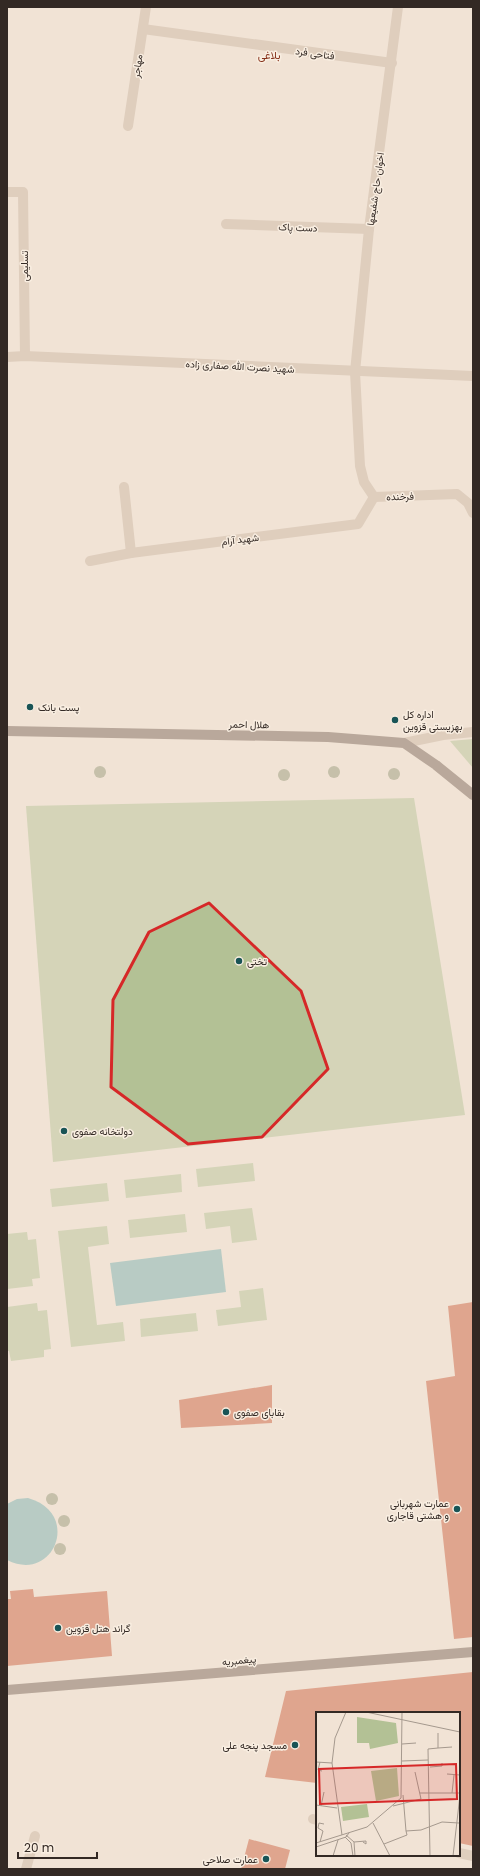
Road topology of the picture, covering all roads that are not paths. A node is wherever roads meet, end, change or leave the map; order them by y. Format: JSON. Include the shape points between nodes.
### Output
{"nodes":[{"id":1,"x":146,"y":7,"type":"edge"},
{"id":2,"x":398,"y":7,"type":"edge"},
{"id":3,"x":143,"y":29,"type":"junction"},
{"id":4,"x":392,"y":63,"type":"junction"},
{"id":5,"x":128,"y":126,"type":"dead end"},
{"id":6,"x":7,"y":192,"type":"edge"},
{"id":7,"x":226,"y":224,"type":"dead end"},
{"id":8,"x":369,"y":229,"type":"junction"},
{"id":9,"x":25,"y":356,"type":"junction"},
{"id":10,"x":7,"y":357,"type":"edge"},
{"id":11,"x":354,"y":372,"type":"junction"},
{"id":12,"x":473,"y":376,"type":"edge"},
{"id":13,"x":124,"y":487,"type":"dead end"},
{"id":14,"x":374,"y":497,"type":"junction"},
{"id":15,"x":473,"y":513,"type":"edge"},
{"id":16,"x":131,"y":553,"type":"junction"},
{"id":17,"x":90,"y":561,"type":"dead end"},
{"id":18,"x":7,"y":731,"type":"edge"},
{"id":19,"x":473,"y":732,"type":"edge"},
{"id":20,"x":404,"y":743,"type":"junction"},
{"id":21,"x":473,"y":796,"type":"edge"},
{"id":22,"x":473,"y":1652,"type":"edge"},
{"id":23,"x":7,"y":1690,"type":"edge"},
{"id":24,"x":35,"y":1836,"type":"dead end"},
{"id":25,"x":460,"y":1853,"type":"edge"},
{"id":26,"x":473,"y":1856,"type":"edge"},
{"id":27,"x":26,"y":1869,"type":"edge"}],
"edges":[{"from":1,"to":3,"type":"street","name":"مهاجر"},
{"from":2,"to":4,"type":"street","name":"اخوان حاج شفیعها"},
{"from":3,"to":4,"type":"street","name":"فتاحی فرد"},
{"from":3,"to":5,"type":"street","name":"مهاجر"},
{"from":4,"to":8,"type":"street","name":"اخوان حاج شفیعها"},
{"from":6,"to":9,"type":"street","name":"تسلیمی","via":[[23,192]]},
{"from":7,"to":8,"type":"street","name":"دست پاک"},
{"from":8,"to":11,"type":"street","name":"اخوان حاج شفیعها"},
{"from":9,"to":10,"type":"street","name":"شهید نصرت الله صفاری زاده"},
{"from":9,"to":11,"type":"street","name":"شهید نصرت الله صفاری زاده"},
{"from":11,"to":12,"type":"street","name":"شهید نصرت الله صفاری زاده"},
{"from":11,"to":14,"type":"street","name":"فرخنده","via":[[360,466],[364,482]]},
{"from":13,"to":16,"type":"street"},
{"from":14,"to":15,"type":"street","name":"فرخنده","via":[[457,494],[468,503]]},
{"from":14,"to":16,"type":"street","name":"شهید آرام","via":[[358,524]]},
{"from":16,"to":17,"type":"street","name":"شهید آرام"},
{"from":18,"to":20,"type":"main road","name":"هلال احمر","via":[[328,737]]},
{"from":19,"to":20,"type":"street"},
{"from":20,"to":21,"type":"main road","name":"هلال احمر","via":[[436,764]]},
{"from":22,"to":23,"type":"main road","name":"پیغمبریه"},
{"from":24,"to":27,"type":"street"},
{"from":25,"to":26,"type":"street"}]}
